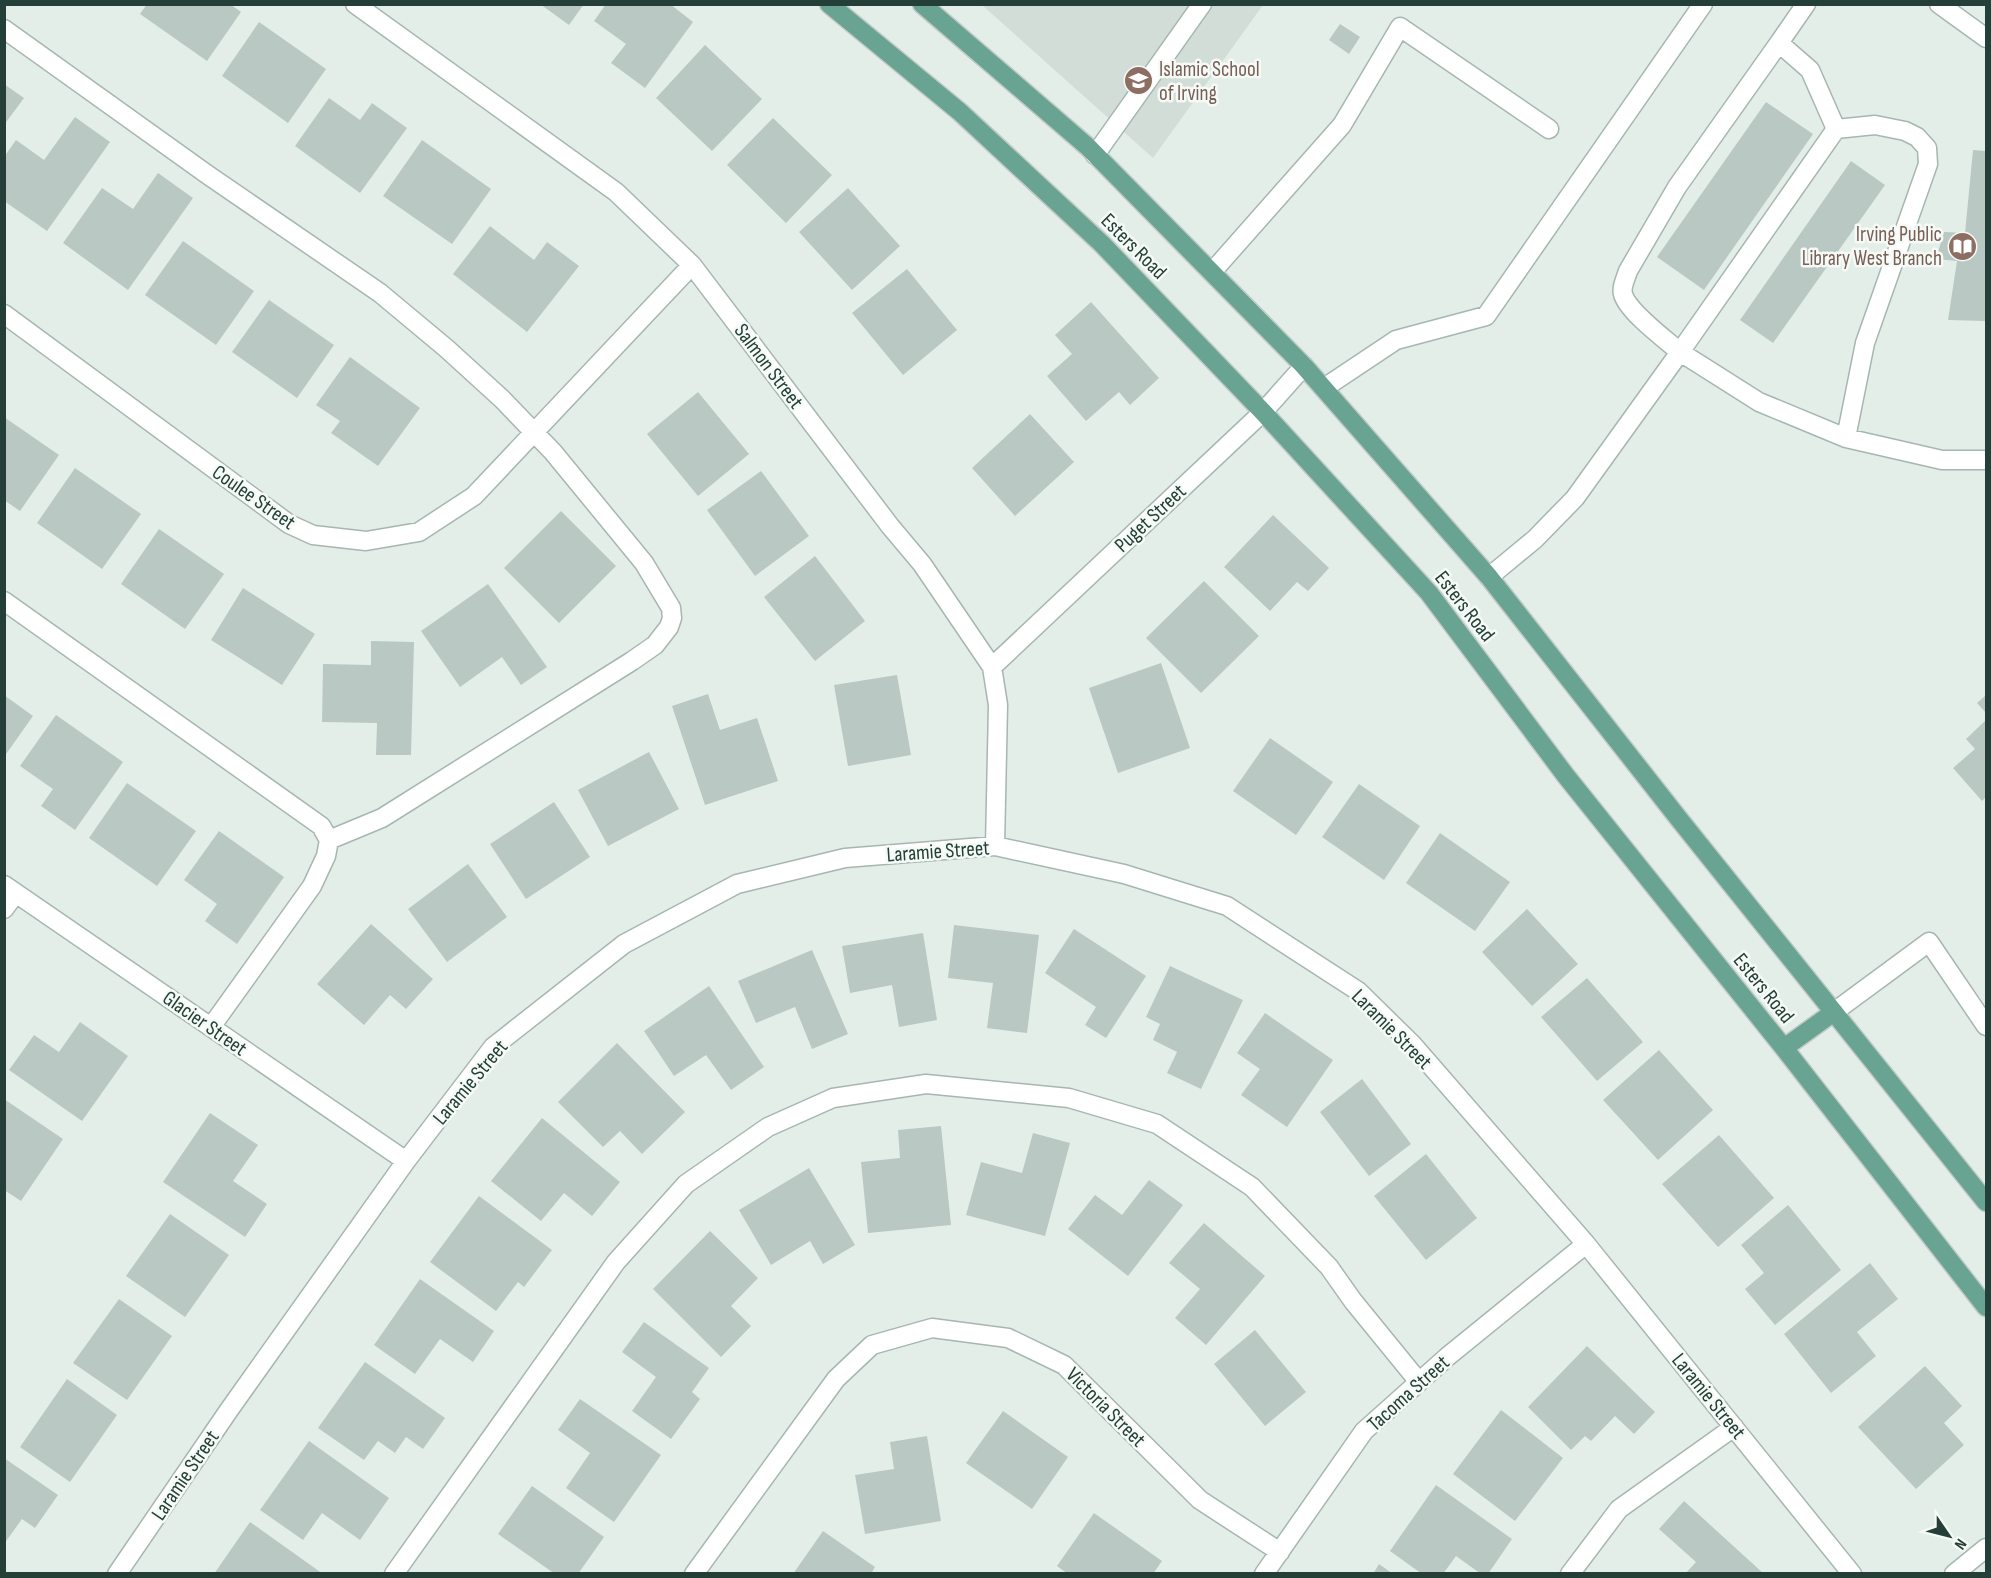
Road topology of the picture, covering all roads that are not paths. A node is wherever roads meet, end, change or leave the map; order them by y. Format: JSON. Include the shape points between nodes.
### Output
{"nodes":[{"id":1,"x":355,"y":4,"type":"edge"},
{"id":2,"x":828,"y":4,"type":"edge"},
{"id":3,"x":922,"y":4,"type":"edge"},
{"id":4,"x":1202,"y":4,"type":"edge"},
{"id":5,"x":1702,"y":4,"type":"edge"},
{"id":6,"x":1806,"y":4,"type":"edge"},
{"id":7,"x":1939,"y":4,"type":"edge"},
{"id":8,"x":4,"y":29,"type":"edge"},
{"id":9,"x":1986,"y":38,"type":"edge"},
{"id":10,"x":1779,"y":43,"type":"junction"},
{"id":11,"x":1549,"y":129,"type":"dead end"},
{"id":12,"x":1836,"y":129,"type":"junction"},
{"id":13,"x":1095,"y":155,"type":"junction"},
{"id":14,"x":692,"y":265,"type":"junction"},
{"id":15,"x":1212,"y":272,"type":"junction"},
{"id":16,"x":4,"y":314,"type":"edge"},
{"id":17,"x":1680,"y":352,"type":"junction"},
{"id":18,"x":1304,"y":366,"type":"junction"},
{"id":19,"x":1324,"y":388,"type":"junction"},
{"id":20,"x":1263,"y":412,"type":"junction"},
{"id":21,"x":534,"y":432,"type":"junction"},
{"id":22,"x":1846,"y":438,"type":"junction"},
{"id":23,"x":1986,"y":460,"type":"edge"},
{"id":24,"x":1489,"y":577,"type":"junction"},
{"id":25,"x":4,"y":601,"type":"edge"},
{"id":26,"x":992,"y":667,"type":"junction"},
{"id":27,"x":329,"y":840,"type":"junction"},
{"id":28,"x":995,"y":846,"type":"junction"},
{"id":29,"x":10,"y":889,"type":"edge"},
{"id":30,"x":4,"y":909,"type":"edge"},
{"id":31,"x":1834,"y":1012,"type":"junction"},
{"id":32,"x":1986,"y":1026,"type":"edge"},
{"id":33,"x":211,"y":1027,"type":"junction"},
{"id":34,"x":1784,"y":1048,"type":"junction"},
{"id":35,"x":406,"y":1161,"type":"junction"},
{"id":36,"x":1986,"y":1202,"type":"edge"},
{"id":37,"x":1586,"y":1244,"type":"junction"},
{"id":38,"x":1986,"y":1307,"type":"edge"},
{"id":39,"x":1419,"y":1382,"type":"junction"},
{"id":40,"x":1734,"y":1427,"type":"junction"},
{"id":41,"x":1986,"y":1548,"type":"edge"},
{"id":42,"x":1280,"y":1552,"type":"junction"},
{"id":43,"x":117,"y":1574,"type":"edge"},
{"id":44,"x":394,"y":1574,"type":"edge"},
{"id":45,"x":694,"y":1574,"type":"edge"},
{"id":46,"x":1264,"y":1574,"type":"edge"},
{"id":47,"x":1570,"y":1574,"type":"edge"},
{"id":48,"x":1852,"y":1574,"type":"edge"},
{"id":49,"x":1954,"y":1574,"type":"edge"}],
"edges":[{"from":1,"to":14,"type":"street","name":"Salmon Street","via":[[616,192]]},
{"from":2,"to":20,"type":"main road","name":"Esters Road","via":[[960,112],[1102,244]]},
{"from":3,"to":13,"type":"main road","name":"Esters Road"},
{"from":4,"to":13,"type":"street"},
{"from":5,"to":19,"type":"street","via":[[1486,316],[1396,340]]},
{"from":6,"to":10,"type":"street"},
{"from":7,"to":9,"type":"street"},
{"from":8,"to":21,"type":"street","via":[[380,293],[472,371]]},
{"from":10,"to":12,"type":"street","via":[[1810,70]]},
{"from":10,"to":17,"type":"street","via":[[1677,187],[1623,286],[1623,295],[1638,316]]},
{"from":11,"to":15,"type":"street","via":[[1400,27],[1342,125]]},
{"from":12,"to":17,"type":"street"},
{"from":12,"to":22,"type":"street","via":[[1875,125],[1905,131],[1927,148],[1928,164],[1865,343]]},
{"from":13,"to":15,"type":"main road","name":"Esters Road"},
{"from":14,"to":21,"type":"street","name":"Coulee Street"},
{"from":14,"to":26,"type":"street","name":"Salmon Street","via":[[922,564]]},
{"from":15,"to":18,"type":"main road","name":"Esters Road"},
{"from":16,"to":21,"type":"street","name":"Coulee Street","via":[[289,524],[313,535],[366,541],[419,532],[474,496]]},
{"from":17,"to":22,"type":"street","via":[[1760,402]]},
{"from":17,"to":24,"type":"street","via":[[1575,498],[1535,539]]},
{"from":18,"to":19,"type":"main road","name":"Esters Road"},
{"from":18,"to":20,"type":"street","name":"Puget Street"},
{"from":19,"to":24,"type":"main road","name":"Esters Road"},
{"from":20,"to":26,"type":"street","name":"Puget Street"},
{"from":20,"to":34,"type":"main road","name":"Esters Road","via":[[1429,593],[1566,776]]},
{"from":21,"to":27,"type":"street","via":[[645,563],[671,608],[669,627],[655,645],[382,818]]},
{"from":22,"to":23,"type":"street","via":[[1942,460]]},
{"from":24,"to":31,"type":"main road","name":"Esters Road"},
{"from":25,"to":27,"type":"street","via":[[321,826]]},
{"from":26,"to":28,"type":"street","name":"Salmon Street","via":[[998,705]]},
{"from":27,"to":33,"type":"street","via":[[312,886]]},
{"from":28,"to":35,"type":"street","name":"Laramie Street","via":[[845,858],[737,884],[624,944],[494,1047]]},
{"from":28,"to":37,"type":"street","name":"Laramie Street","via":[[1124,873],[1227,906],[1358,991],[1412,1044]]},
{"from":29,"to":30,"type":"street"},
{"from":29,"to":33,"type":"street","name":"Glacier Street"},
{"from":31,"to":32,"type":"street","via":[[1929,942]]},
{"from":31,"to":34,"type":"main road"},
{"from":31,"to":36,"type":"main road","name":"Esters Road"},
{"from":33,"to":35,"type":"street","name":"Glacier Street"},
{"from":34,"to":38,"type":"main road","name":"Esters Road"},
{"from":35,"to":43,"type":"street","name":"Laramie Street"},
{"from":37,"to":39,"type":"street","name":"Tacoma Street"},
{"from":37,"to":40,"type":"street","name":"Laramie Street"},
{"from":39,"to":42,"type":"street","name":"Tacoma Street","via":[[1364,1431]]},
{"from":39,"to":44,"type":"street","via":[[1329,1267],[1252,1187],[1157,1124],[1069,1098],[926,1084],[833,1098],[768,1127],[686,1184],[616,1262]]},
{"from":40,"to":47,"type":"street","via":[[1619,1509]]},
{"from":40,"to":48,"type":"street","name":"Laramie Street"},
{"from":41,"to":49,"type":"street"},
{"from":42,"to":45,"type":"street","name":"Victoria Street","via":[[1200,1500],[1064,1365],[1008,1338],[932,1328],[872,1345],[836,1378]]},
{"from":42,"to":46,"type":"street","name":"Tacoma Street"}]}
